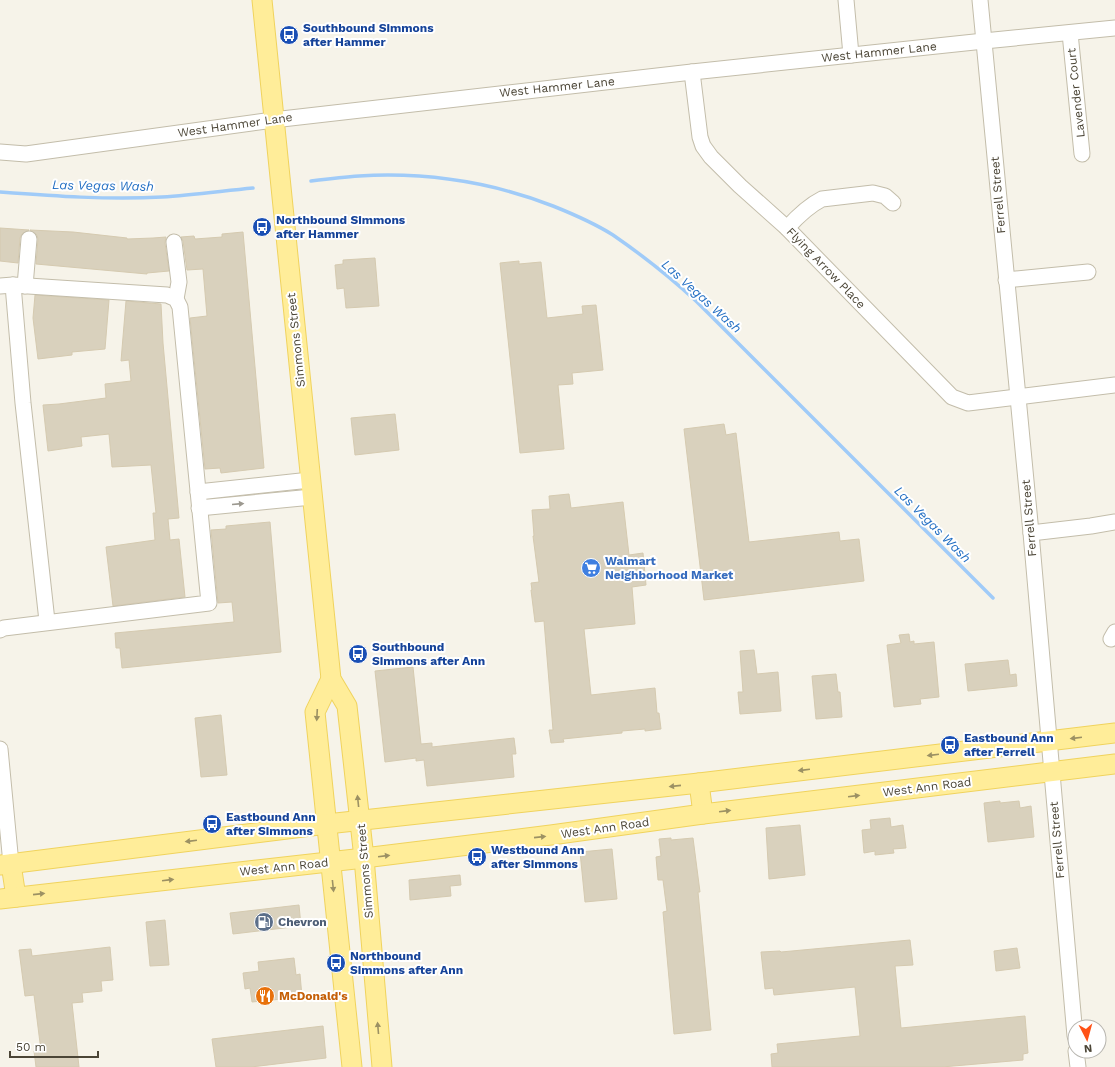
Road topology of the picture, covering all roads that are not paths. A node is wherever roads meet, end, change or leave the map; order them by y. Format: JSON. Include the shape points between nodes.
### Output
{"nodes":[{"id":1,"x":262,"y":0,"type":"edge"},
{"id":2,"x":846,"y":0,"type":"edge"},
{"id":3,"x":980,"y":0,"type":"edge"},
{"id":4,"x":1115,"y":28,"type":"edge"},
{"id":5,"x":1070,"y":33,"type":"junction"},
{"id":6,"x":984,"y":41,"type":"junction"},
{"id":7,"x":851,"y":55,"type":"junction"},
{"id":8,"x":692,"y":72,"type":"junction"},
{"id":9,"x":273,"y":120,"type":"junction"},
{"id":10,"x":0,"y":152,"type":"edge"},
{"id":11,"x":1082,"y":154,"type":"dead end"},
{"id":12,"x":893,"y":203,"type":"dead end"},
{"id":13,"x":787,"y":228,"type":"junction"},
{"id":14,"x":29,"y":239,"type":"dead end"},
{"id":15,"x":174,"y":242,"type":"dead end"},
{"id":16,"x":1088,"y":272,"type":"dead end"},
{"id":17,"x":1006,"y":280,"type":"junction"},
{"id":18,"x":13,"y":285,"type":"edge"},
{"id":19,"x":176,"y":298,"type":"junction"},
{"id":20,"x":1115,"y":385,"type":"edge"},
{"id":21,"x":1018,"y":397,"type":"junction"},
{"id":22,"x":311,"y":489,"type":"junction"},
{"id":23,"x":198,"y":492,"type":"junction"},
{"id":24,"x":199,"y":508,"type":"junction"},
{"id":25,"x":1115,"y":522,"type":"edge"},
{"id":26,"x":1031,"y":533,"type":"junction"},
{"id":27,"x":47,"y":622,"type":"junction"},
{"id":28,"x":0,"y":630,"type":"edge"},
{"id":29,"x":331,"y":679,"type":"junction"},
{"id":30,"x":1115,"y":733,"type":"edge"},
{"id":31,"x":1049,"y":741,"type":"junction"},
{"id":32,"x":0,"y":749,"type":"edge"},
{"id":33,"x":1115,"y":764,"type":"edge"},
{"id":34,"x":1052,"y":772,"type":"junction"},
{"id":35,"x":699,"y":783,"type":"junction"},
{"id":36,"x":703,"y":814,"type":"junction"},
{"id":37,"x":360,"y":821,"type":"junction"},
{"id":38,"x":327,"y":824,"type":"junction"},
{"id":39,"x":364,"y":858,"type":"junction"},
{"id":40,"x":331,"y":862,"type":"junction"},
{"id":41,"x":6,"y":864,"type":"edge"},
{"id":42,"x":8,"y":898,"type":"edge"},
{"id":43,"x":1074,"y":1019,"type":"edge"},
{"id":44,"x":352,"y":1067,"type":"edge"},
{"id":45,"x":382,"y":1067,"type":"edge"}],
"edges":[{"from":1,"to":9,"type":"main road","name":"Simmons Street"},
{"from":2,"to":7,"type":"street"},
{"from":3,"to":6,"type":"street","name":"Ferrell Street"},
{"from":4,"to":5,"type":"street","name":"West Hammer Lane"},
{"from":5,"to":6,"type":"street","name":"West Hammer Lane"},
{"from":5,"to":11,"type":"street","name":"Lavender Court"},
{"from":6,"to":7,"type":"street","name":"West Hammer Lane"},
{"from":6,"to":17,"type":"street","name":"Ferrell Street"},
{"from":7,"to":8,"type":"street","name":"West Hammer Lane"},
{"from":8,"to":9,"type":"street","name":"West Hammer Lane"},
{"from":8,"to":13,"type":"street","name":"Flying Arrow Place","via":[[703,146],[740,186]]},
{"from":9,"to":10,"type":"street","name":"West Hammer Lane","via":[[26,154]]},
{"from":9,"to":22,"type":"main road","name":"Simmons Street"},
{"from":12,"to":13,"type":"street","via":[[885,196],[873,193],[822,199],[797,217]]},
{"from":13,"to":21,"type":"street","name":"Flying Arrow Place","via":[[952,397],[968,403]]},
{"from":14,"to":18,"type":"street"},
{"from":15,"to":19,"type":"street","via":[[179,282]]},
{"from":16,"to":17,"type":"street"},
{"from":17,"to":21,"type":"street","name":"Ferrell Street"},
{"from":18,"to":19,"type":"street","via":[[167,295]]},
{"from":18,"to":27,"type":"street"},
{"from":19,"to":23,"type":"street","via":[[180,307]]},
{"from":20,"to":21,"type":"street","name":"Flying Arrow Place"},
{"from":21,"to":26,"type":"street","name":"Ferrell Street"},
{"from":22,"to":23,"type":"street"},
{"from":24,"to":22,"type":"street","one_way":true},
{"from":22,"to":29,"type":"main road","name":"Simmons Street"},
{"from":23,"to":24,"type":"street"},
{"from":24,"to":27,"type":"street","via":[[209,603]]},
{"from":25,"to":26,"type":"street"},
{"from":26,"to":31,"type":"street","name":"Ferrell Street"},
{"from":27,"to":28,"type":"street"},
{"from":37,"to":29,"type":"main road","name":"Simmons Street","one_way":true,"via":[[347,706]]},
{"from":29,"to":38,"type":"main road","one_way":true,"via":[[316,712]]},
{"from":30,"to":31,"type":"main road","one_way":true},
{"from":31,"to":34,"type":"street","name":"Ferrell Street"},
{"from":31,"to":35,"type":"main road","one_way":true},
{"from":32,"to":41,"type":"street"},
{"from":33,"to":34,"type":"main road","name":"West Ann Road"},
{"from":36,"to":34,"type":"main road","name":"West Ann Road","one_way":true},
{"from":34,"to":43,"type":"street","name":"Ferrell Street"},
{"from":35,"to":36,"type":"main road"},
{"from":35,"to":37,"type":"main road","one_way":true},
{"from":39,"to":36,"type":"main road","name":"West Ann Road","one_way":true},
{"from":37,"to":38,"type":"main road"},
{"from":37,"to":39,"type":"main road","name":"Simmons Street"},
{"from":38,"to":40,"type":"main road"},
{"from":38,"to":41,"type":"main road","one_way":true},
{"from":39,"to":40,"type":"main road","name":"West Ann Road"},
{"from":45,"to":39,"type":"main road","name":"Simmons Street","one_way":true},
{"from":42,"to":40,"type":"main road","name":"West Ann Road","one_way":true},
{"from":40,"to":44,"type":"main road","one_way":true},
{"from":41,"to":42,"type":"main road"}]}
